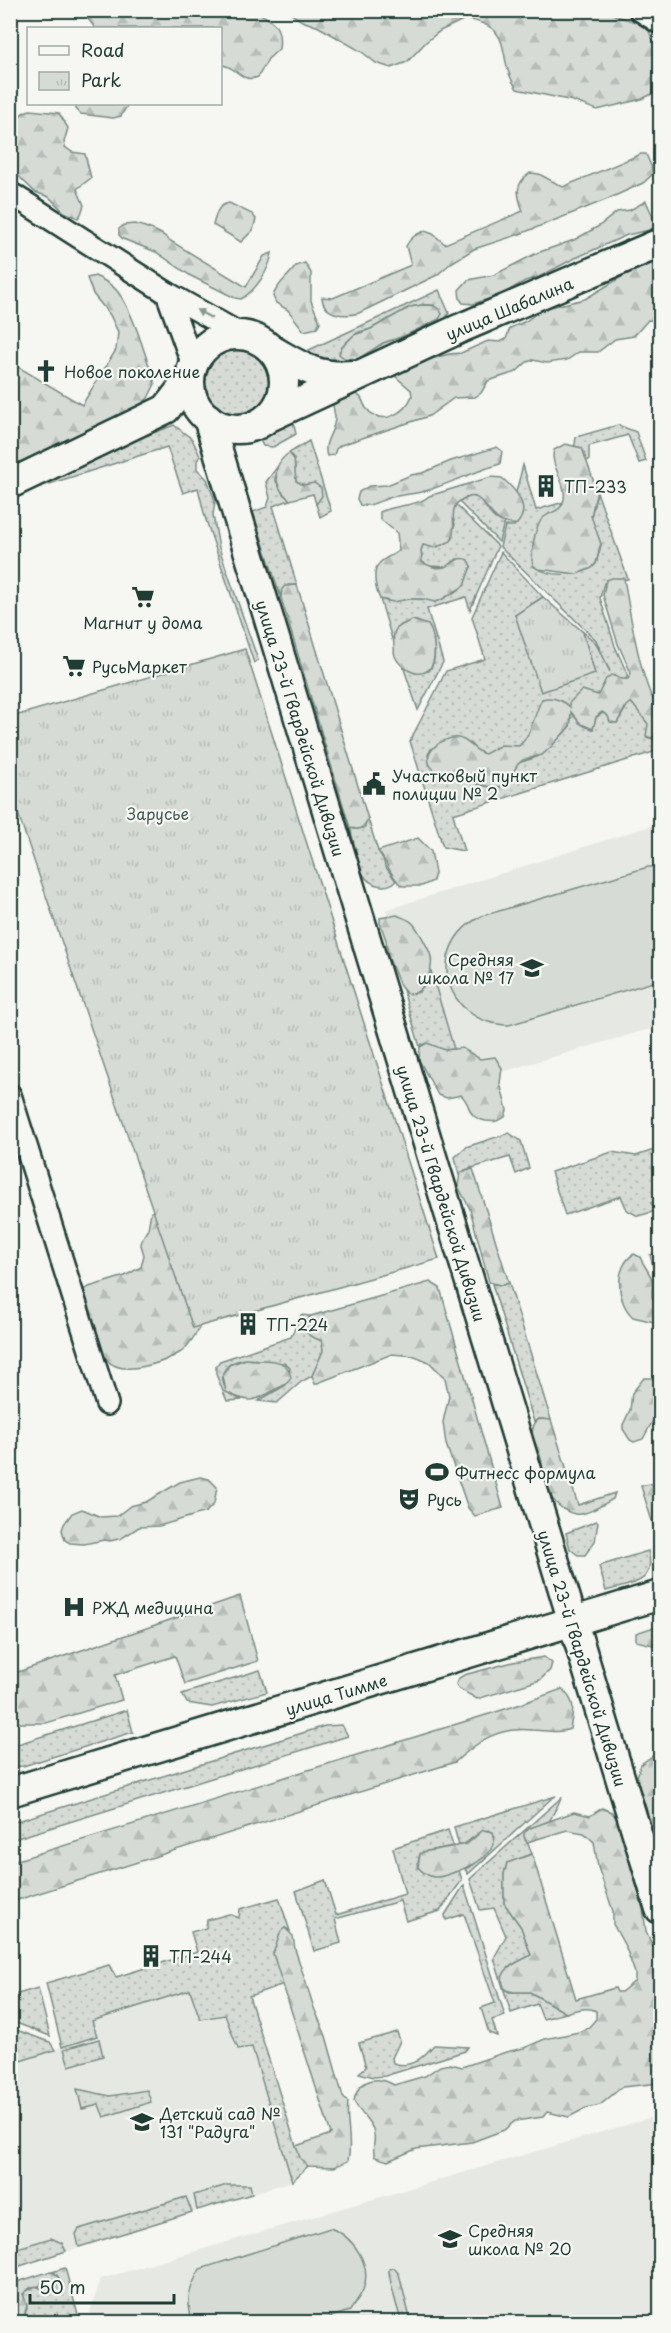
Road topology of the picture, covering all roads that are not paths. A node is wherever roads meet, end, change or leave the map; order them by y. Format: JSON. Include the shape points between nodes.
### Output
{"nodes":[{"id":1,"x":640,"y":10,"type":"edge"},
{"id":2,"x":660,"y":23,"type":"edge"},
{"id":3,"x":10,"y":193,"type":"edge"},
{"id":4,"x":660,"y":243,"type":"edge"},
{"id":5,"x":167,"y":293,"type":"junction"},
{"id":6,"x":240,"y":334,"type":"junction"},
{"id":7,"x":272,"y":350,"type":"junction"},
{"id":8,"x":192,"y":372,"type":"junction"},
{"id":9,"x":359,"y":375,"type":"junction"},
{"id":10,"x":166,"y":410,"type":"junction"},
{"id":11,"x":205,"y":415,"type":"junction"},
{"id":12,"x":255,"y":423,"type":"junction"},
{"id":13,"x":225,"y":476,"type":"junction"},
{"id":14,"x":10,"y":484,"type":"edge"},
{"id":15,"x":10,"y":1095,"type":"edge"},
{"id":16,"x":107,"y":1404,"type":"dead end"},
{"id":17,"x":660,"y":1595,"type":"edge"},
{"id":18,"x":572,"y":1622,"type":"junction"},
{"id":19,"x":10,"y":1792,"type":"edge"},
{"id":20,"x":660,"y":1909,"type":"edge"}],
"edges":[{"from":1,"to":2,"type":"street"},
{"from":3,"to":5,"type":"street"},
{"from":4,"to":9,"type":"street","name":"улица Шабалина"},
{"from":6,"to":5,"type":"street","one_way":true},
{"from":5,"to":8,"type":"street"},
{"from":6,"to":7,"type":"street"},
{"from":6,"to":8,"type":"street","via":[[207,345]]},
{"from":7,"to":9,"type":"street","via":[[323,376]]},
{"from":7,"to":12,"type":"street","via":[[280,361],[285,382],[280,402]]},
{"from":8,"to":10,"type":"street"},
{"from":8,"to":11,"type":"street","via":[[193,397]]},
{"from":9,"to":12,"type":"street","name":"улица Шабалина"},
{"from":10,"to":11,"type":"street"},
{"from":10,"to":14,"type":"street"},
{"from":11,"to":12,"type":"street","via":[[224,426]]},
{"from":11,"to":13,"type":"street","name":"улица 23-й Гвардейской Дивизии"},
{"from":12,"to":13,"type":"street"},
{"from":13,"to":18,"type":"street","name":"улица 23-й Гвардейской Дивизии"},
{"from":15,"to":16,"type":"street"},
{"from":17,"to":18,"type":"street","name":"улица Тимме"},
{"from":18,"to":19,"type":"street","name":"улица Тимме"},
{"from":18,"to":20,"type":"street","name":"улица 23-й Гвардейской Дивизии"}]}
